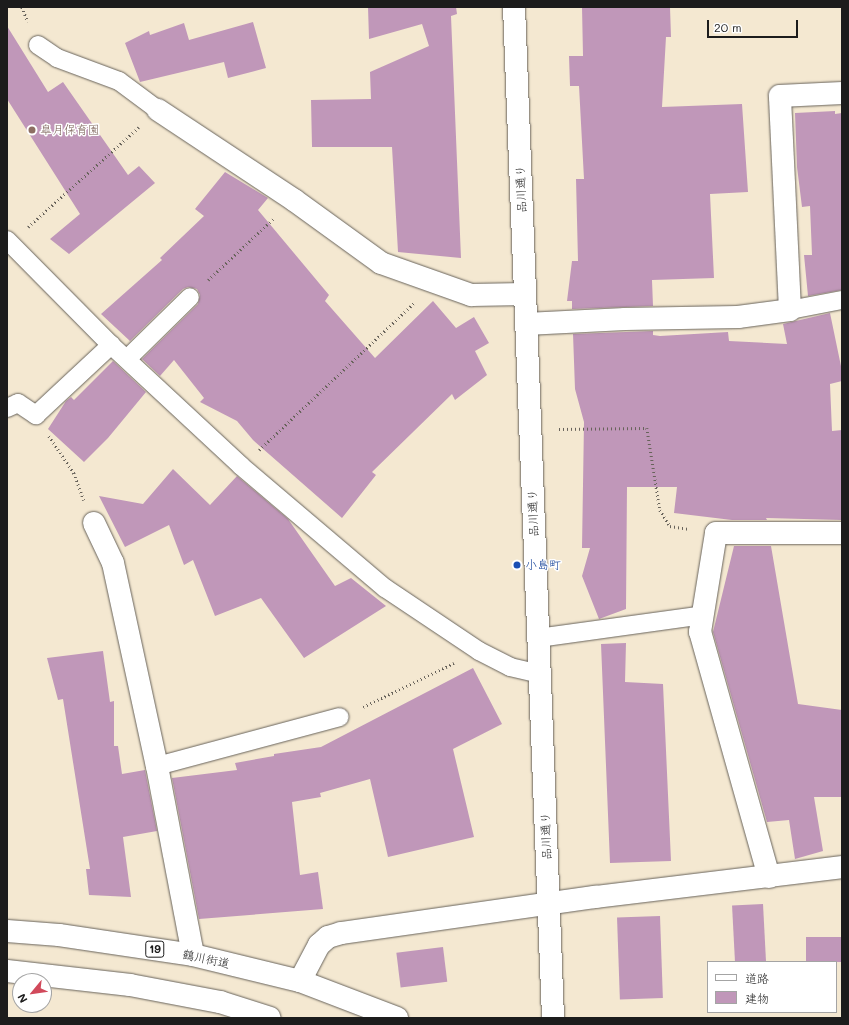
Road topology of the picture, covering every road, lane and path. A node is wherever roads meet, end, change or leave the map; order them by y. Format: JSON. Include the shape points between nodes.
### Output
{"nodes":[{"id":1,"x":514,"y":7,"type":"edge"},
{"id":2,"x":38,"y":45,"type":"dead end"},
{"id":3,"x":842,"y":92,"type":"edge"},
{"id":4,"x":158,"y":110,"type":"junction"},
{"id":5,"x":294,"y":200,"type":"junction"},
{"id":6,"x":10,"y":249,"type":"edge"},
{"id":7,"x":435,"y":283,"type":"junction"},
{"id":8,"x":525,"y":294,"type":"junction"},
{"id":9,"x":190,"y":297,"type":"joint"},
{"id":10,"x":842,"y":300,"type":"edge"},
{"id":11,"x":790,"y":310,"type":"junction"},
{"id":12,"x":526,"y":324,"type":"junction"},
{"id":13,"x":111,"y":345,"type":"junction"},
{"id":14,"x":127,"y":359,"type":"junction"},
{"id":15,"x":7,"y":408,"type":"edge"},
{"id":16,"x":36,"y":415,"type":"junction"},
{"id":17,"x":559,"y":429,"type":"dead end"},
{"id":18,"x":241,"y":466,"type":"junction"},
{"id":19,"x":94,"y":523,"type":"joint"},
{"id":20,"x":716,"y":533,"type":"junction"},
{"id":21,"x":842,"y":533,"type":"edge"},
{"id":22,"x":703,"y":615,"type":"junction"},
{"id":23,"x":538,"y":638,"type":"junction"},
{"id":24,"x":480,"y":651,"type":"junction"},
{"id":25,"x":540,"y":674,"type":"junction"},
{"id":26,"x":340,"y":717,"type":"joint"},
{"id":27,"x":157,"y":766,"type":"junction"},
{"id":28,"x":842,"y":867,"type":"edge"},
{"id":29,"x":769,"y":877,"type":"junction"},
{"id":30,"x":548,"y":904,"type":"junction"},
{"id":31,"x":7,"y":931,"type":"edge"},
{"id":32,"x":193,"y":955,"type":"junction"},
{"id":33,"x":7,"y":971,"type":"edge"},
{"id":34,"x":300,"y":981,"type":"junction"},
{"id":35,"x":270,"y":1018,"type":"edge"},
{"id":36,"x":397,"y":1018,"type":"edge"},
{"id":37,"x":552,"y":1018,"type":"edge"}],
"edges":[{"from":1,"to":8,"type":"street","name":"品川通り"},
{"from":2,"to":4,"type":"lane","via":[[57,58],[119,81]]},
{"from":3,"to":11,"type":"street","via":[[780,96]]},
{"from":4,"to":5,"type":"street"},
{"from":4,"to":6,"type":"path"},
{"from":5,"to":7,"type":"street","via":[[381,263]]},
{"from":5,"to":9,"type":"path"},
{"from":6,"to":13,"type":"lane"},
{"from":7,"to":8,"type":"street","via":[[471,295]]},
{"from":7,"to":18,"type":"path"},
{"from":8,"to":12,"type":"street","name":"品川通り"},
{"from":9,"to":14,"type":"lane"},
{"from":10,"to":11,"type":"lane"},
{"from":11,"to":12,"type":"street","via":[[738,317]]},
{"from":12,"to":23,"type":"street","name":"品川通り"},
{"from":13,"to":14,"type":"lane"},
{"from":13,"to":16,"type":"lane"},
{"from":14,"to":18,"type":"lane"},
{"from":15,"to":16,"type":"lane","via":[[18,403]]},
{"from":16,"to":19,"type":"path","via":[[74,473]]},
{"from":17,"to":20,"type":"path","via":[[647,428],[660,510],[670,526]]},
{"from":18,"to":24,"type":"lane","via":[[385,588]]},
{"from":19,"to":27,"type":"street","via":[[113,563]]},
{"from":20,"to":21,"type":"street"},
{"from":20,"to":22,"type":"street"},
{"from":22,"to":23,"type":"lane"},
{"from":22,"to":29,"type":"street","via":[[700,632]]},
{"from":23,"to":25,"type":"street","name":"品川通り"},
{"from":24,"to":25,"type":"lane","via":[[510,667]]},
{"from":24,"to":26,"type":"path"},
{"from":25,"to":30,"type":"street","name":"品川通り"},
{"from":26,"to":27,"type":"lane"},
{"from":27,"to":32,"type":"street"},
{"from":28,"to":29,"type":"street"},
{"from":29,"to":30,"type":"street"},
{"from":30,"to":34,"type":"street","via":[[341,933],[328,937],[319,945]]},
{"from":30,"to":37,"type":"street","name":"品川通り"},
{"from":31,"to":32,"type":"street","name":"鶴川街道","number":"19","via":[[59,935]]},
{"from":32,"to":34,"type":"street","name":"鶴川街道","number":"19"},
{"from":33,"to":35,"type":"street","via":[[130,985],[220,1002]]},
{"from":34,"to":36,"type":"street","name":"鶴川街道","number":"19"}]}
